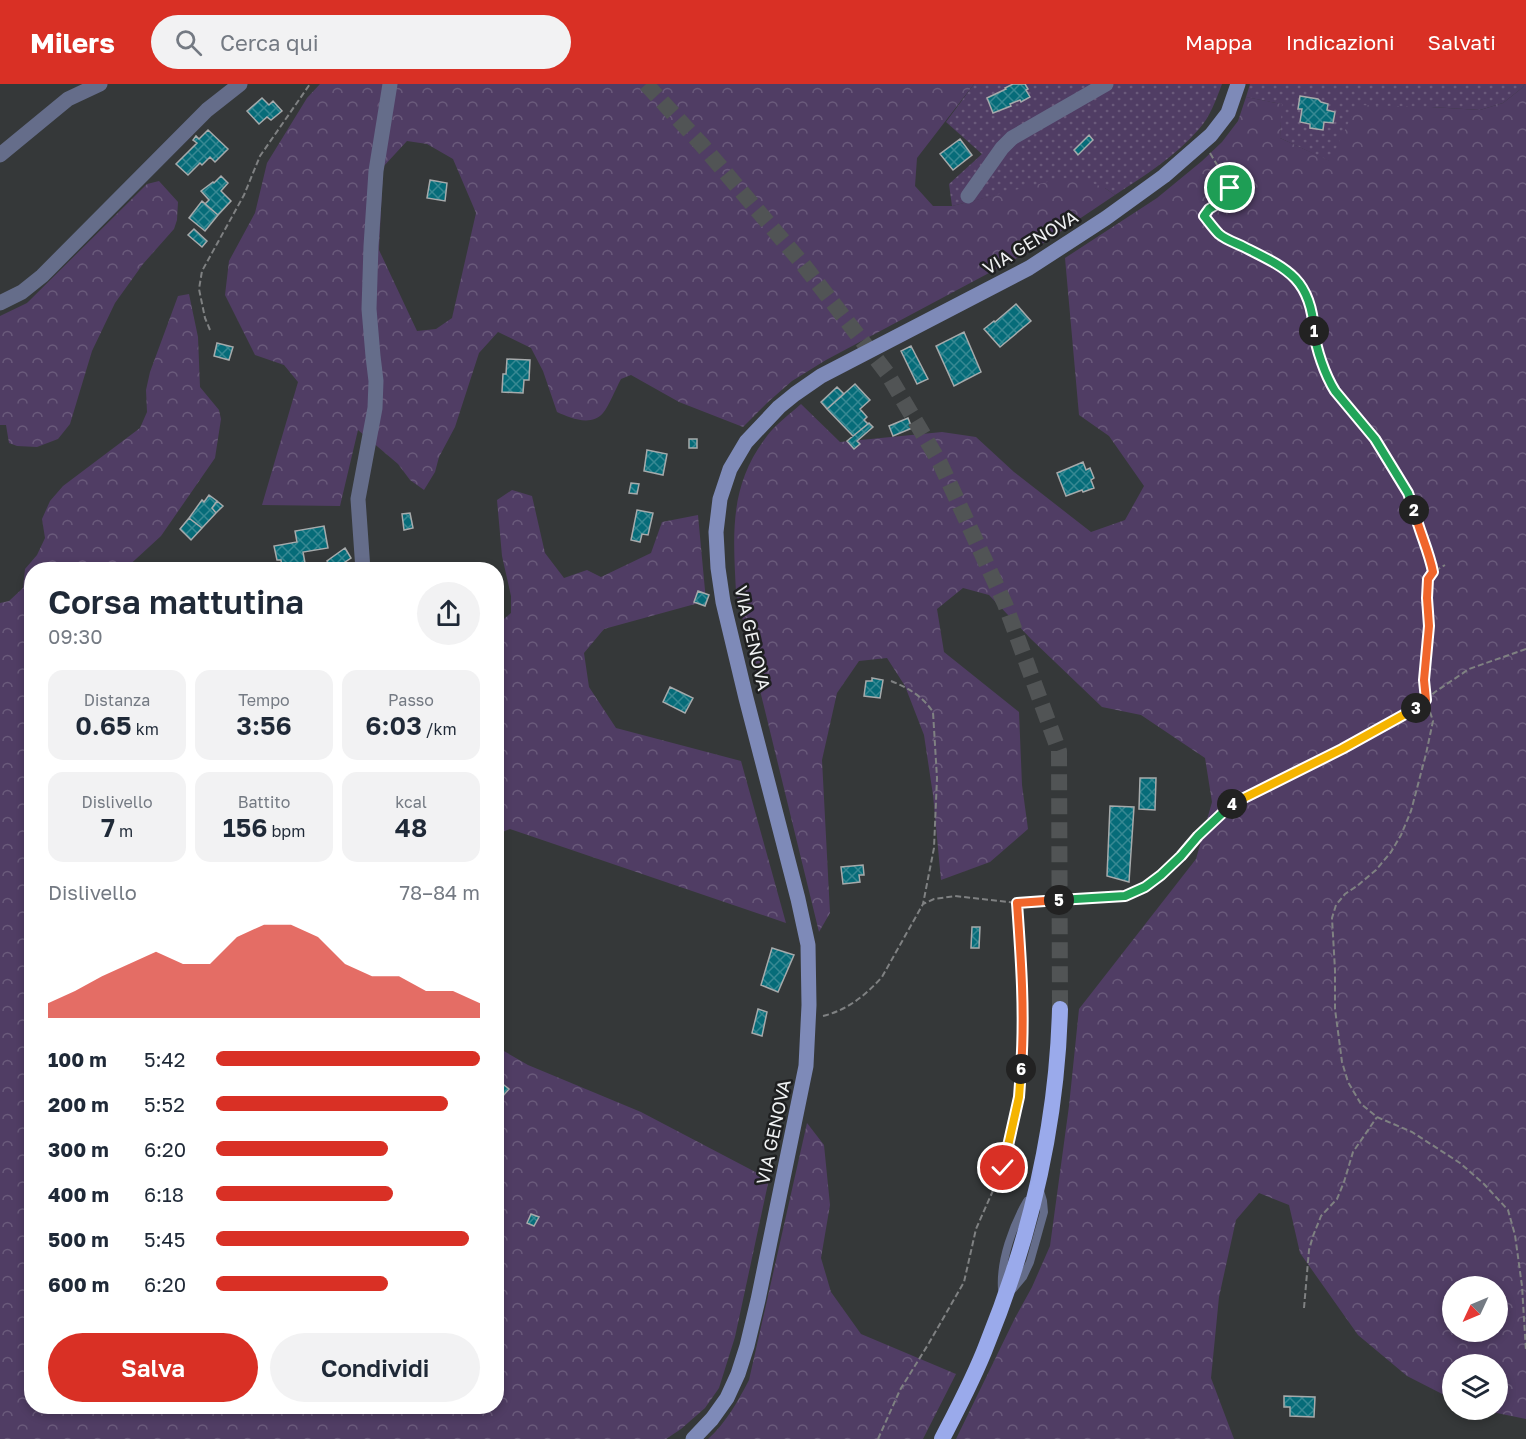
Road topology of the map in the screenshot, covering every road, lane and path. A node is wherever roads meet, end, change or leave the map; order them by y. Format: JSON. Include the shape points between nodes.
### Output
{"nodes":[{"id":1,"x":100,"y":84,"type":"edge"},
{"id":2,"x":240,"y":84,"type":"edge"},
{"id":3,"x":310,"y":84,"type":"edge"},
{"id":4,"x":390,"y":84,"type":"edge"},
{"id":5,"x":1106,"y":84,"type":"edge"},
{"id":6,"x":1238,"y":84,"type":"edge"},
{"id":7,"x":1203,"y":143,"type":"junction"},
{"id":8,"x":0,"y":155,"type":"edge"},
{"id":9,"x":968,"y":196,"type":"dead end"},
{"id":10,"x":0,"y":303,"type":"edge"},
{"id":11,"x":210,"y":330,"type":"dead end"},
{"id":12,"x":362,"y":562,"type":"edge"},
{"id":13,"x":1445,"y":565,"type":"dead end"},
{"id":14,"x":1433,"y":572,"type":"junction"},
{"id":15,"x":1526,"y":650,"type":"edge"},
{"id":16,"x":891,"y":681,"type":"dead end"},
{"id":17,"x":1426,"y":700,"type":"junction"},
{"id":18,"x":1017,"y":903,"type":"junction"},
{"id":19,"x":923,"y":904,"type":"junction"},
{"id":20,"x":1060,"y":1009,"type":"tunnel mouth"},
{"id":21,"x":809,"y":1019,"type":"junction"},
{"id":22,"x":1377,"y":1117,"type":"junction"},
{"id":23,"x":1304,"y":1308,"type":"dead end"},
{"id":24,"x":1526,"y":1351,"type":"edge"},
{"id":25,"x":693,"y":1439,"type":"edge"},
{"id":26,"x":878,"y":1439,"type":"edge"},
{"id":27,"x":942,"y":1439,"type":"edge"}],
"edges":[{"from":1,"to":8,"type":"street","via":[[68,99]]},
{"from":2,"to":10,"type":"street","via":[[207,110],[42,276]]},
{"from":3,"to":11,"type":"path","via":[[260,156],[244,195],[202,271],[199,289]]},
{"from":4,"to":12,"type":"street","via":[[376,171],[372,235],[369,309],[376,381],[375,408],[358,499]]},
{"from":5,"to":9,"type":"street","via":[[1012,138]]},
{"from":6,"to":7,"type":"main road","name":"VIA GENOVA","via":[[1228,113]]},
{"from":7,"to":14,"type":"path","via":[[1230,188],[1204,216],[1220,235],[1281,266],[1297,280],[1310,304],[1315,340],[1329,383],[1375,439],[1408,493]]},
{"from":7,"to":21,"type":"main road","name":"VIA GENOVA","via":[[1146,190],[1029,268],[795,393],[746,442],[730,469],[720,499],[717,568],[808,945]]},
{"from":13,"to":14,"type":"path"},
{"from":14,"to":17,"type":"path","via":[[1428,579]]},
{"from":15,"to":17,"type":"path","via":[[1469,669]]},
{"from":16,"to":19,"type":"path","via":[[907,687],[933,712],[937,778],[934,848]]},
{"from":17,"to":18,"type":"path","via":[[1342,749],[1234,802],[1145,887],[1125,896]]},
{"from":17,"to":22,"type":"path","via":[[1433,721],[1411,811],[1401,835],[1376,870],[1345,894],[1332,918],[1335,1009],[1342,1062],[1361,1104]]},
{"from":18,"to":19,"type":"path","via":[[955,896],[934,898]]},
{"from":18,"to":26,"type":"path","via":[[1023,1039],[1019,1097],[1003,1168],[976,1229],[964,1282],[900,1390]]},
{"from":19,"to":21,"type":"path","via":[[874,986],[836,1013]]},
{"from":20,"to":27,"type":"highway","via":[[1054,1092],[1025,1235],[987,1346]]},
{"from":21,"to":25,"type":"main road","name":"VIA GENOVA","via":[[806,1066],[747,1346],[727,1398]]},
{"from":22,"to":23,"type":"path","via":[[1353,1152],[1337,1199],[1321,1216],[1313,1236]]},
{"from":22,"to":24,"type":"path","via":[[1412,1132],[1460,1163],[1508,1210],[1522,1286]]}]}
